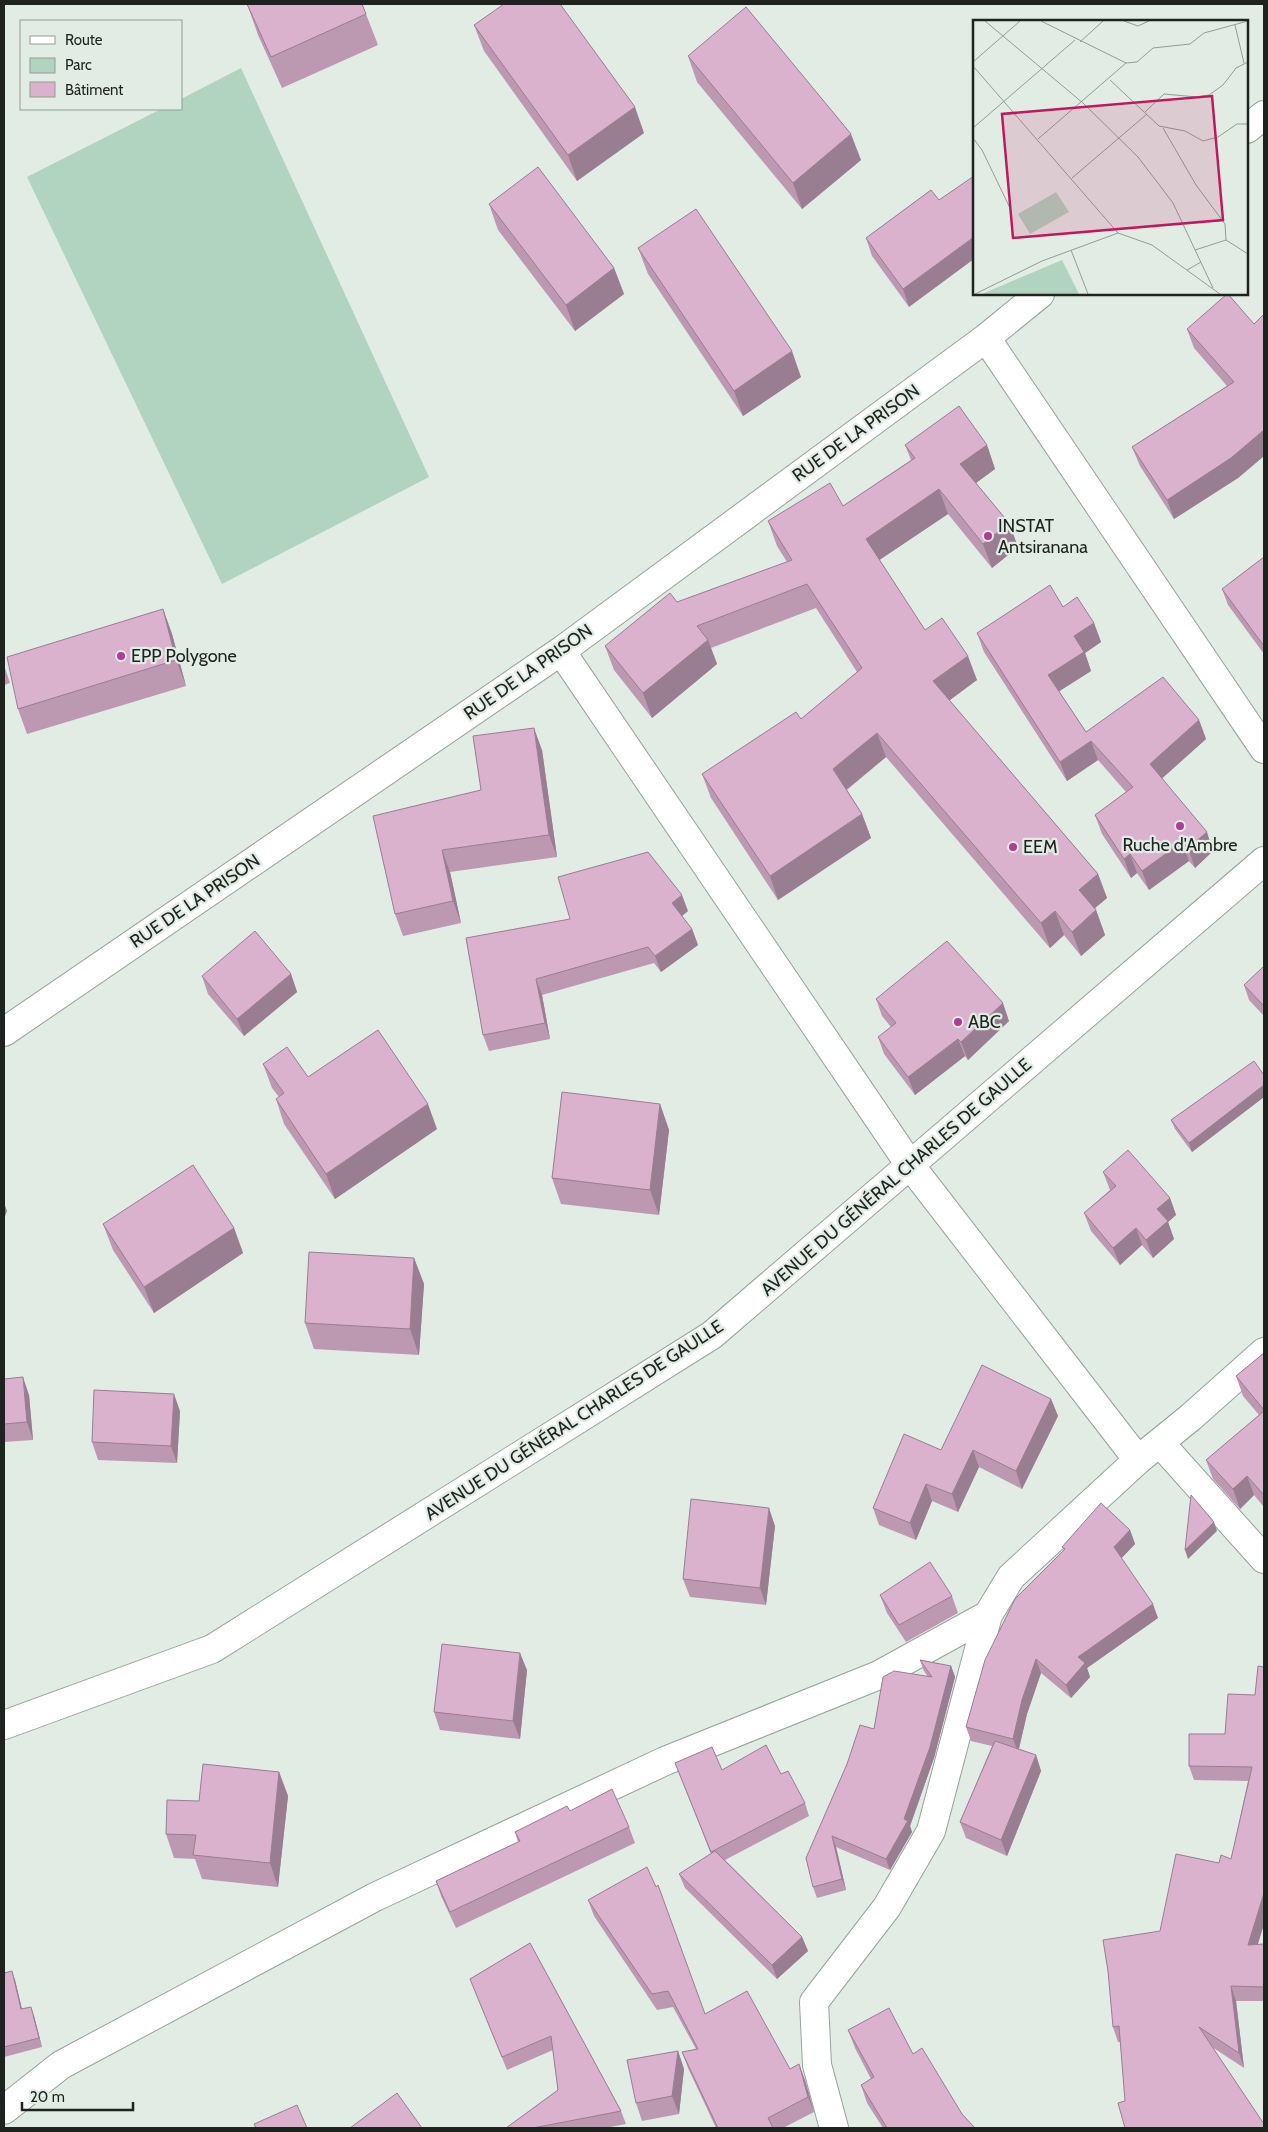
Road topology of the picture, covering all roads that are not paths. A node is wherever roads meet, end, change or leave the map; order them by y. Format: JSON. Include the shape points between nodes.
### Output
{"nodes":[{"id":1,"x":1264,"y":115,"type":"edge"},
{"id":2,"x":1248,"y":128,"type":"edge"},
{"id":3,"x":1039,"y":295,"type":"edge"},
{"id":4,"x":986,"y":338,"type":"junction"},
{"id":5,"x":561,"y":650,"type":"junction"},
{"id":6,"x":1264,"y":749,"type":"edge"},
{"id":7,"x":1264,"y":861,"type":"edge"},
{"id":8,"x":4,"y":1032,"type":"edge"},
{"id":9,"x":910,"y":1165,"type":"junction"},
{"id":10,"x":1264,"y":1352,"type":"edge"},
{"id":11,"x":1160,"y":1443,"type":"junction"},
{"id":12,"x":1138,"y":1460,"type":"junction"},
{"id":13,"x":1264,"y":1558,"type":"edge"},
{"id":14,"x":988,"y":1615,"type":"junction"},
{"id":15,"x":4,"y":1725,"type":"edge"},
{"id":16,"x":4,"y":2110,"type":"edge"},
{"id":17,"x":834,"y":2128,"type":"edge"}],
"edges":[{"from":1,"to":2,"type":"street"},
{"from":3,"to":4,"type":"street","name":"RUE DE LA PRISON"},
{"from":4,"to":5,"type":"street","name":"RUE DE LA PRISON"},
{"from":4,"to":6,"type":"street"},
{"from":5,"to":8,"type":"street","name":"RUE DE LA PRISON"},
{"from":5,"to":9,"type":"street"},
{"from":7,"to":9,"type":"street","name":"AVENUE DU GÉNÉRAL CHARLES DE GAULLE"},
{"from":9,"to":12,"type":"street"},
{"from":9,"to":15,"type":"street","name":"AVENUE DU GÉNÉRAL CHARLES DE GAULLE","via":[[712,1335],[212,1650]]},
{"from":10,"to":11,"type":"street"},
{"from":11,"to":12,"type":"street"},
{"from":11,"to":13,"type":"street"},
{"from":12,"to":14,"type":"street","via":[[1011,1577]]},
{"from":14,"to":16,"type":"street","via":[[879,1675],[665,1761],[375,1897],[61,2065]]},
{"from":14,"to":17,"type":"street","via":[[931,1831],[887,1907],[814,2002],[817,2065]]}]}
